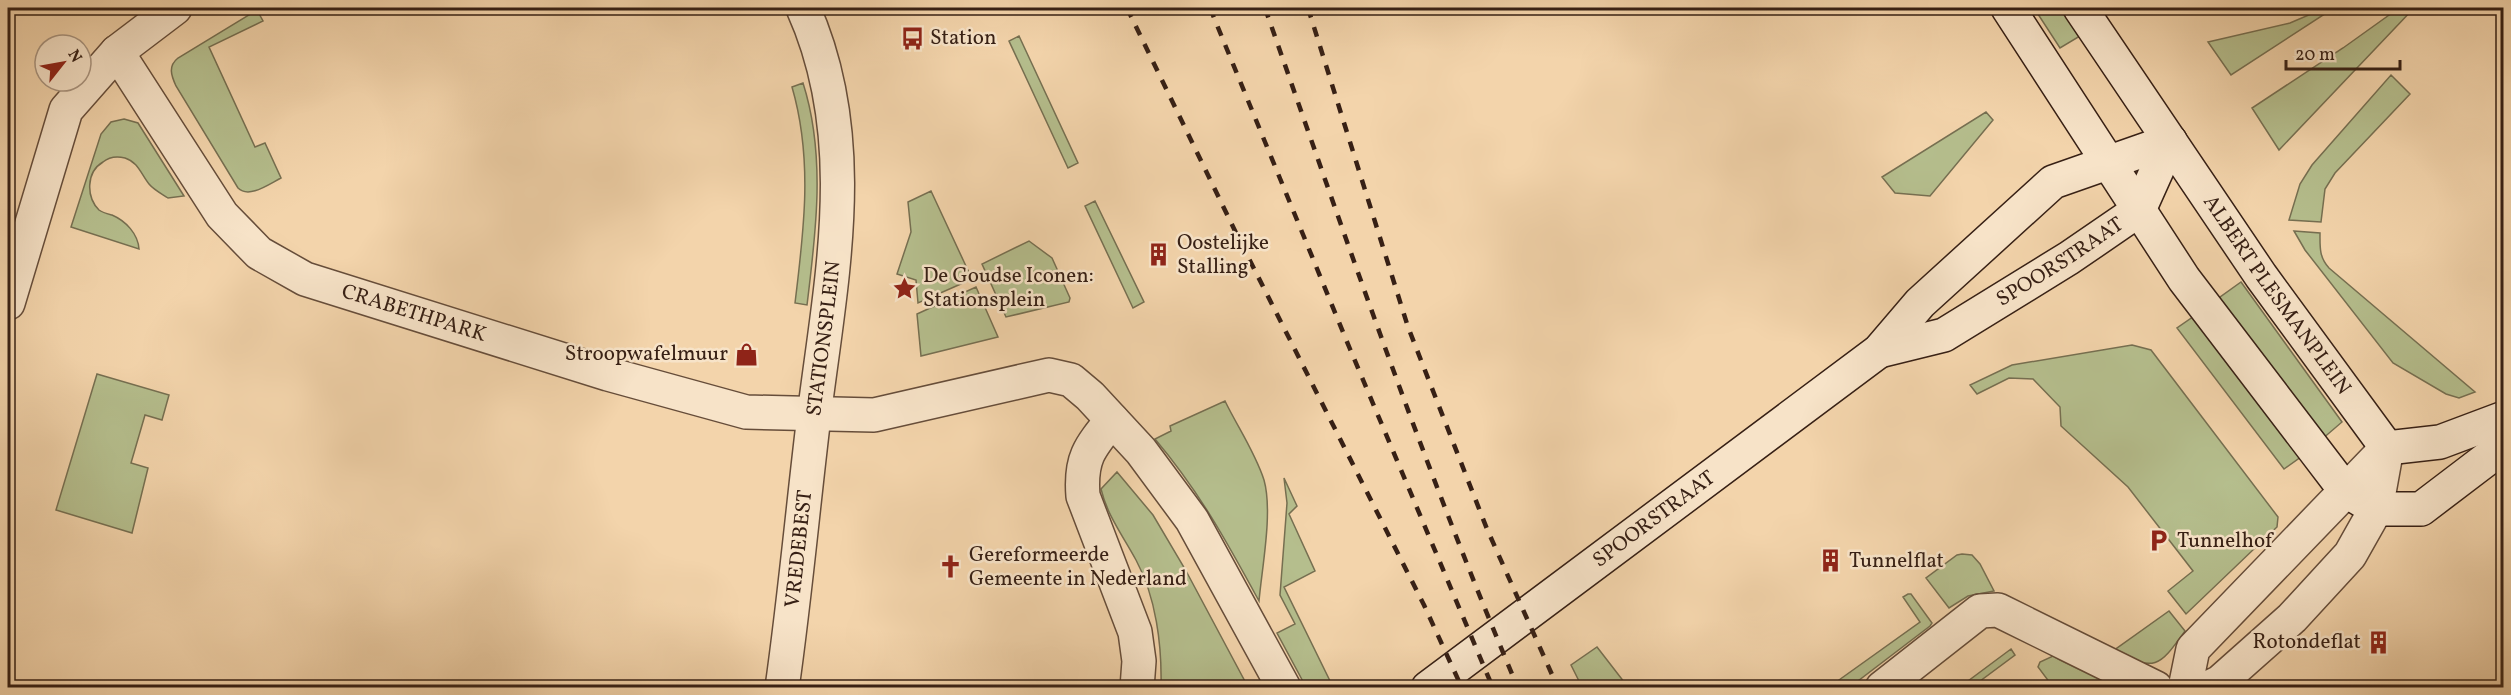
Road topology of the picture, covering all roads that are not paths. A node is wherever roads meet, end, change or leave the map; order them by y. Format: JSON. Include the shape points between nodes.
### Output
{"nodes":[{"id":1,"x":175,"y":8,"type":"edge"},
{"id":2,"x":803,"y":8,"type":"edge"},
{"id":3,"x":2008,"y":8,"type":"edge"},
{"id":4,"x":2080,"y":8,"type":"edge"},
{"id":5,"x":117,"y":52,"type":"junction"},
{"id":6,"x":2170,"y":141,"type":"junction"},
{"id":7,"x":2107,"y":161,"type":"junction"},
{"id":8,"x":2139,"y":210,"type":"junction"},
{"id":9,"x":8,"y":303,"type":"edge"},
{"id":10,"x":1879,"y":351,"type":"junction"},
{"id":11,"x":814,"y":413,"type":"junction"},
{"id":12,"x":2504,"y":418,"type":"edge"},
{"id":13,"x":1112,"y":420,"type":"junction"},
{"id":14,"x":2504,"y":440,"type":"edge"},
{"id":15,"x":2387,"y":448,"type":"junction"},
{"id":16,"x":2345,"y":490,"type":"junction"},
{"id":17,"x":2376,"y":509,"type":"junction"},
{"id":18,"x":782,"y":687,"type":"edge"},
{"id":19,"x":1137,"y":687,"type":"edge"},
{"id":20,"x":1284,"y":687,"type":"edge"},
{"id":21,"x":1428,"y":687,"type":"edge"},
{"id":22,"x":1882,"y":687,"type":"edge"},
{"id":23,"x":2156,"y":687,"type":"edge"},
{"id":24,"x":2185,"y":687,"type":"edge"},
{"id":25,"x":2208,"y":687,"type":"edge"}],
"edges":[{"from":1,"to":5,"type":"street"},
{"from":2,"to":11,"type":"street","name":"STATIONSPLEIN","via":[[834,111],[838,210]]},
{"from":3,"to":7,"type":"street"},
{"from":4,"to":6,"type":"street","name":"ALBERT PLESMANPLEIN"},
{"from":5,"to":9,"type":"street","via":[[66,110]]},
{"from":5,"to":11,"type":"street","name":"CRABETHPARK","via":[[222,215],[260,253],[304,279],[608,374],[746,412]]},
{"from":6,"to":7,"type":"street"},
{"from":6,"to":8,"type":"street"},
{"from":6,"to":15,"type":"street","name":"ALBERT PLESMANPLEIN","via":[[2261,276]]},
{"from":7,"to":8,"type":"street"},
{"from":7,"to":10,"type":"street","name":"SPOORSTRAAT","via":[[2053,182],[1920,303]]},
{"from":8,"to":10,"type":"street","name":"SPOORSTRAAT","via":[[1944,335]]},
{"from":8,"to":16,"type":"street","via":[[2184,279]]},
{"from":10,"to":21,"type":"street","name":"SPOORSTRAAT"},
{"from":11,"to":13,"type":"street","name":"STATIONSPLEIN","via":[[874,415],[1050,375],[1071,380]]},
{"from":11,"to":18,"type":"street","name":"VREDEBEST"},
{"from":12,"to":15,"type":"street","via":[[2440,442]]},
{"from":13,"to":19,"type":"street","via":[[1090,447],[1081,474],[1083,496],[1135,632]]},
{"from":13,"to":20,"type":"street","via":[[1141,451],[1192,519]]},
{"from":14,"to":17,"type":"street","via":[[2492,455],[2421,509]]},
{"from":15,"to":16,"type":"street"},
{"from":15,"to":17,"type":"street"},
{"from":16,"to":17,"type":"street"},
{"from":16,"to":24,"type":"street","via":[[2193,649]]},
{"from":17,"to":25,"type":"street","via":[[2350,555],[2292,618],[2220,682]]},
{"from":22,"to":23,"type":"street","via":[[1980,611],[1998,610]]}]}
